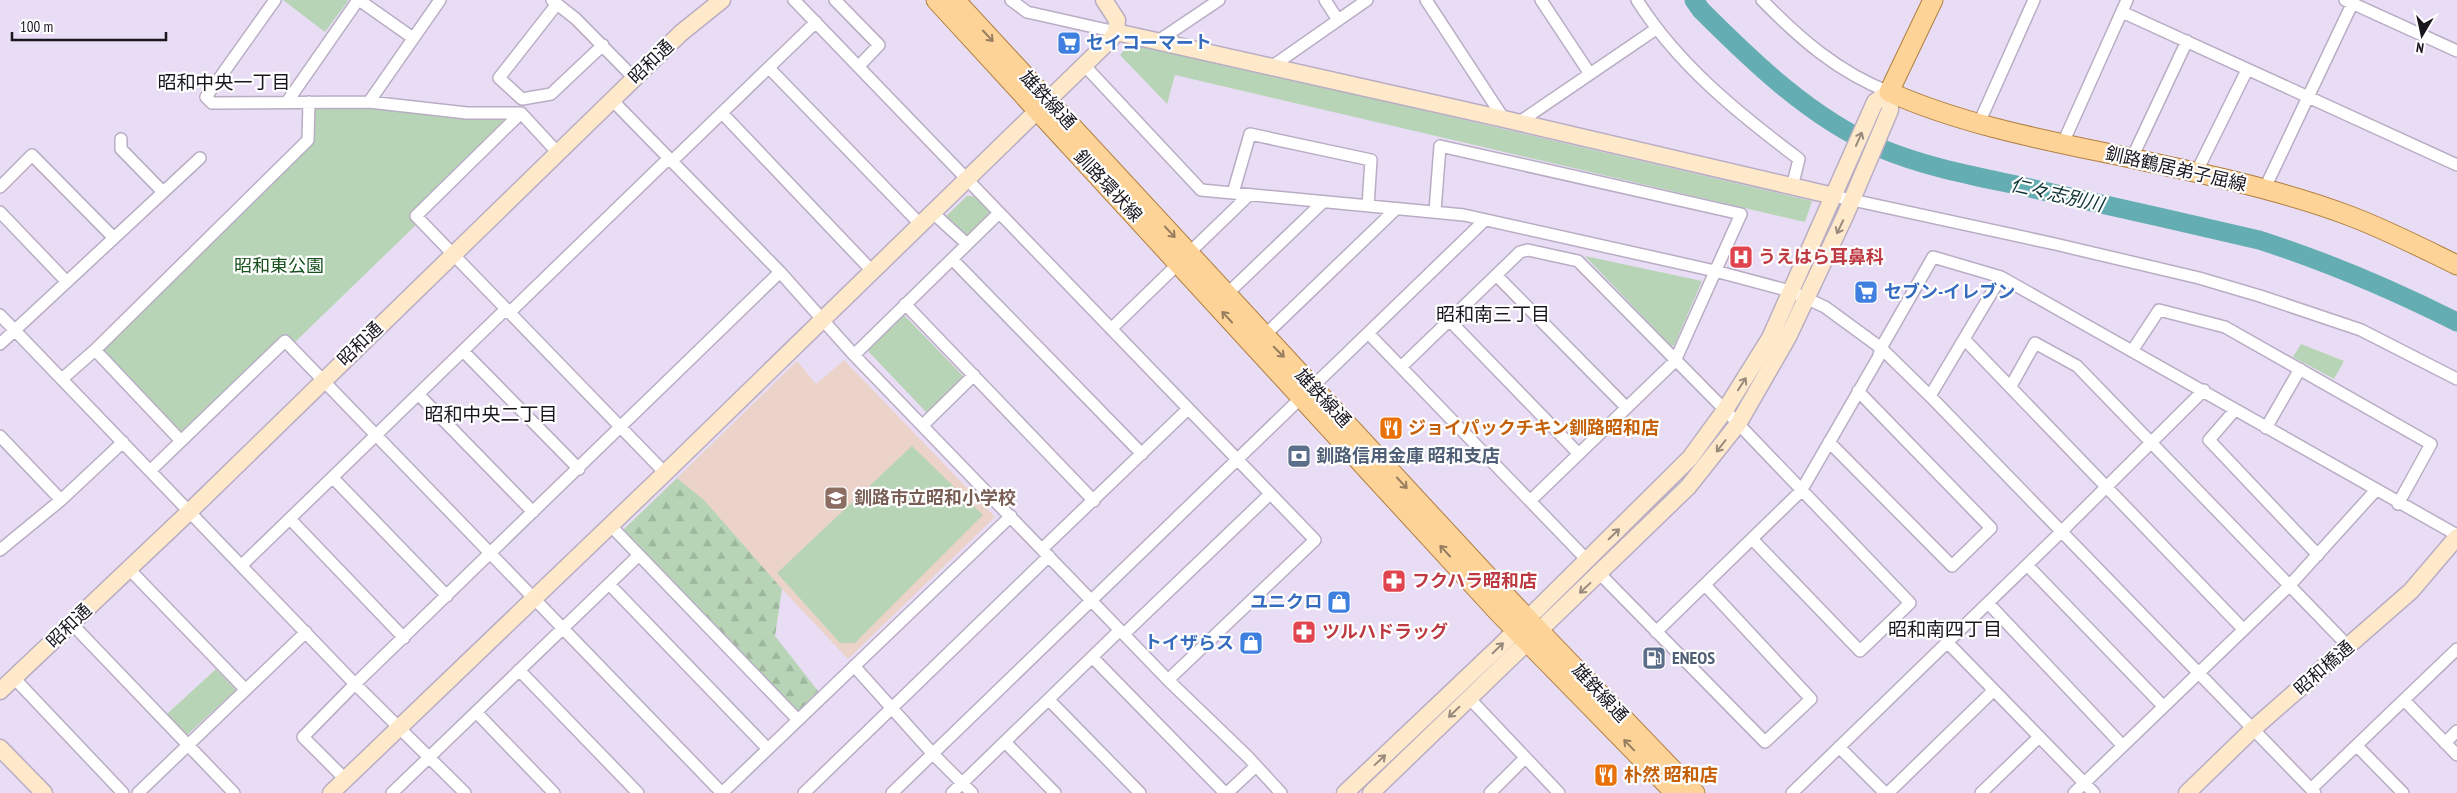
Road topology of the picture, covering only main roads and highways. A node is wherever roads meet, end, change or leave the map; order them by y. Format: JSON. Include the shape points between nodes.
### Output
{"nodes":[{"id":1,"x":936,"y":0,"type":"edge"},
{"id":2,"x":955,"y":0,"type":"edge"},
{"id":3,"x":1933,"y":0,"type":"edge"},
{"id":4,"x":1043,"y":106,"type":"junction"},
{"id":5,"x":1184,"y":258,"type":"junction"},
{"id":6,"x":2457,"y":265,"type":"edge"},
{"id":7,"x":1307,"y":391,"type":"junction"},
{"id":8,"x":1528,"y":630,"type":"junction"},
{"id":9,"x":1674,"y":793,"type":"edge"},
{"id":10,"x":1695,"y":793,"type":"edge"}],
"edges":[{"from":1,"to":4,"type":"main road"},
{"from":2,"to":4,"type":"main road","name":"雄鉄線通","one_way":true},
{"from":3,"to":6,"type":"main road","name":"釧路鶴居弟子屈線","via":[[1885,101],[1915,103],[1979,123],[2264,190],[2350,216]]},
{"from":4,"to":5,"type":"main road","name":"雄鉄線通"},
{"from":7,"to":5,"type":"main road","name":"雄鉄線通","one_way":true},
{"from":5,"to":7,"type":"main road","name":"雄鉄線通","one_way":true,"via":[[1226,294]]},
{"from":7,"to":8,"type":"main road","name":"雄鉄線通"},
{"from":9,"to":8,"type":"main road","name":"雄鉄線通","one_way":true},
{"from":8,"to":10,"type":"main road","name":"雄鉄線通"}]}
